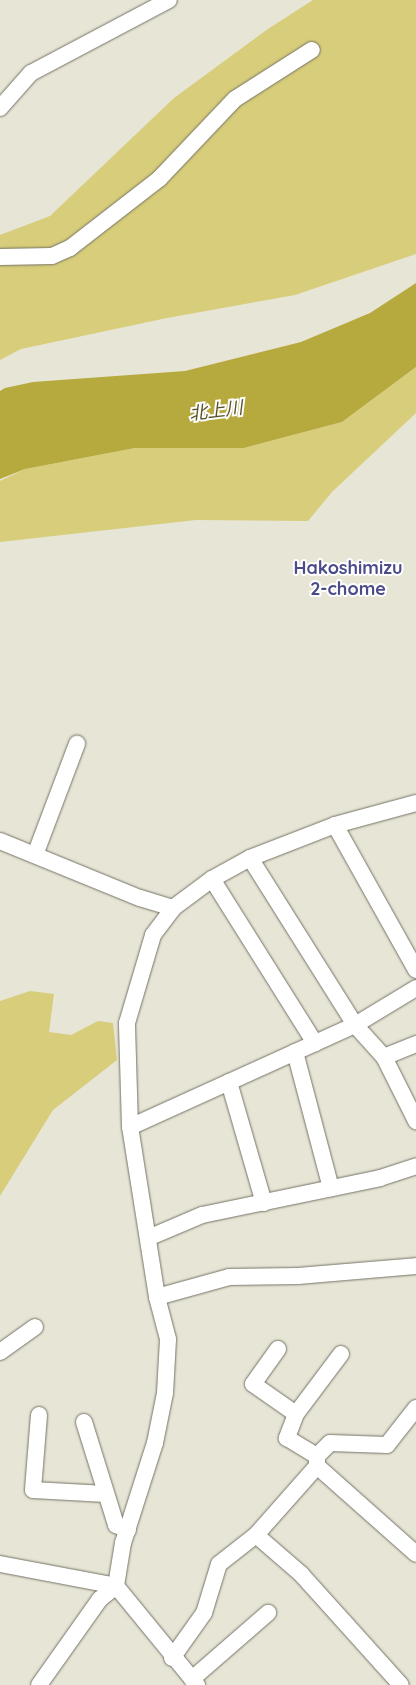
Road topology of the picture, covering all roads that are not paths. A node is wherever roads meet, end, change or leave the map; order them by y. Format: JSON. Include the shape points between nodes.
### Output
{"nodes":[{"id":1,"x":169,"y":0,"type":"edge"},
{"id":2,"x":312,"y":50,"type":"dead end"},
{"id":3,"x":0,"y":108,"type":"edge"},
{"id":4,"x":0,"y":257,"type":"edge"},
{"id":5,"x":77,"y":744,"type":"dead end"},
{"id":6,"x":416,"y":803,"type":"edge"},
{"id":7,"x":335,"y":825,"type":"junction"},
{"id":8,"x":0,"y":842,"type":"edge"},
{"id":9,"x":34,"y":854,"type":"junction"},
{"id":10,"x":250,"y":858,"type":"junction"},
{"id":11,"x":212,"y":879,"type":"junction"},
{"id":12,"x":173,"y":908,"type":"junction"},
{"id":13,"x":416,"y":970,"type":"edge"},
{"id":14,"x":416,"y":988,"type":"edge"},
{"id":15,"x":355,"y":1025,"type":"junction"},
{"id":16,"x":315,"y":1043,"type":"junction"},
{"id":17,"x":416,"y":1044,"type":"edge"},
{"id":18,"x":295,"y":1052,"type":"junction"},
{"id":19,"x":384,"y":1057,"type":"junction"},
{"id":20,"x":229,"y":1082,"type":"junction"},
{"id":21,"x":416,"y":1120,"type":"edge"},
{"id":22,"x":130,"y":1127,"type":"junction"},
{"id":23,"x":416,"y":1166,"type":"edge"},
{"id":24,"x":331,"y":1188,"type":"junction"},
{"id":25,"x":264,"y":1203,"type":"junction"},
{"id":26,"x":148,"y":1238,"type":"junction"},
{"id":27,"x":416,"y":1266,"type":"edge"},
{"id":28,"x":157,"y":1297,"type":"junction"},
{"id":29,"x":35,"y":1327,"type":"dead end"},
{"id":30,"x":278,"y":1349,"type":"dead end"},
{"id":31,"x":0,"y":1352,"type":"edge"},
{"id":32,"x":341,"y":1354,"type":"dead end"},
{"id":33,"x":416,"y":1408,"type":"edge"},
{"id":34,"x":296,"y":1414,"type":"junction"},
{"id":35,"x":39,"y":1415,"type":"dead end"},
{"id":36,"x":84,"y":1422,"type":"dead end"},
{"id":37,"x":317,"y":1461,"type":"junction"},
{"id":38,"x":106,"y":1494,"type":"junction"},
{"id":39,"x":128,"y":1530,"type":"junction"},
{"id":40,"x":256,"y":1534,"type":"junction"},
{"id":41,"x":416,"y":1554,"type":"edge"},
{"id":42,"x":0,"y":1564,"type":"edge"},
{"id":43,"x":116,"y":1586,"type":"junction"},
{"id":44,"x":268,"y":1613,"type":"dead end"},
{"id":45,"x":172,"y":1658,"type":"junction"},
{"id":46,"x":194,"y":1682,"type":"edge"},
{"id":47,"x":39,"y":1685,"type":"edge"},
{"id":48,"x":401,"y":1685,"type":"edge"}],
"edges":[{"from":1,"to":3,"type":"street","via":[[31,73]]},
{"from":2,"to":4,"type":"street","via":[[235,99],[159,179],[70,248],[52,256]]},
{"from":5,"to":9,"type":"street"},
{"from":6,"to":7,"type":"street"},
{"from":7,"to":10,"type":"street"},
{"from":7,"to":13,"type":"street"},
{"from":8,"to":9,"type":"street"},
{"from":9,"to":12,"type":"street","via":[[140,898]]},
{"from":10,"to":11,"type":"street"},
{"from":10,"to":15,"type":"street"},
{"from":11,"to":12,"type":"street"},
{"from":11,"to":16,"type":"street"},
{"from":12,"to":22,"type":"street","via":[[153,935],[127,1022]]},
{"from":14,"to":15,"type":"street"},
{"from":15,"to":16,"type":"street"},
{"from":15,"to":19,"type":"street"},
{"from":16,"to":18,"type":"street"},
{"from":17,"to":19,"type":"street"},
{"from":18,"to":20,"type":"street"},
{"from":18,"to":24,"type":"street"},
{"from":19,"to":21,"type":"street"},
{"from":20,"to":22,"type":"street"},
{"from":20,"to":25,"type":"street"},
{"from":22,"to":26,"type":"street"},
{"from":23,"to":24,"type":"street","via":[[380,1178]]},
{"from":24,"to":25,"type":"street"},
{"from":25,"to":26,"type":"street","via":[[202,1215]]},
{"from":26,"to":28,"type":"street"},
{"from":27,"to":28,"type":"street","via":[[298,1276],[229,1277]]},
{"from":28,"to":39,"type":"street","via":[[168,1339],[165,1393],[155,1443]]},
{"from":29,"to":31,"type":"street"},
{"from":30,"to":34,"type":"street","via":[[253,1384]]},
{"from":32,"to":34,"type":"street"},
{"from":33,"to":37,"type":"street","via":[[387,1445],[330,1443]]},
{"from":34,"to":37,"type":"street","via":[[286,1438]]},
{"from":35,"to":38,"type":"street","via":[[33,1490]]},
{"from":36,"to":38,"type":"street"},
{"from":37,"to":40,"type":"street"},
{"from":37,"to":41,"type":"street"},
{"from":38,"to":39,"type":"street","via":[[116,1525]]},
{"from":39,"to":43,"type":"street"},
{"from":40,"to":45,"type":"street","via":[[219,1564],[204,1613]]},
{"from":40,"to":48,"type":"street","via":[[301,1574]]},
{"from":42,"to":43,"type":"street"},
{"from":43,"to":45,"type":"street"},
{"from":43,"to":47,"type":"street","via":[[100,1599]]},
{"from":44,"to":46,"type":"street"},
{"from":45,"to":46,"type":"street"}]}
